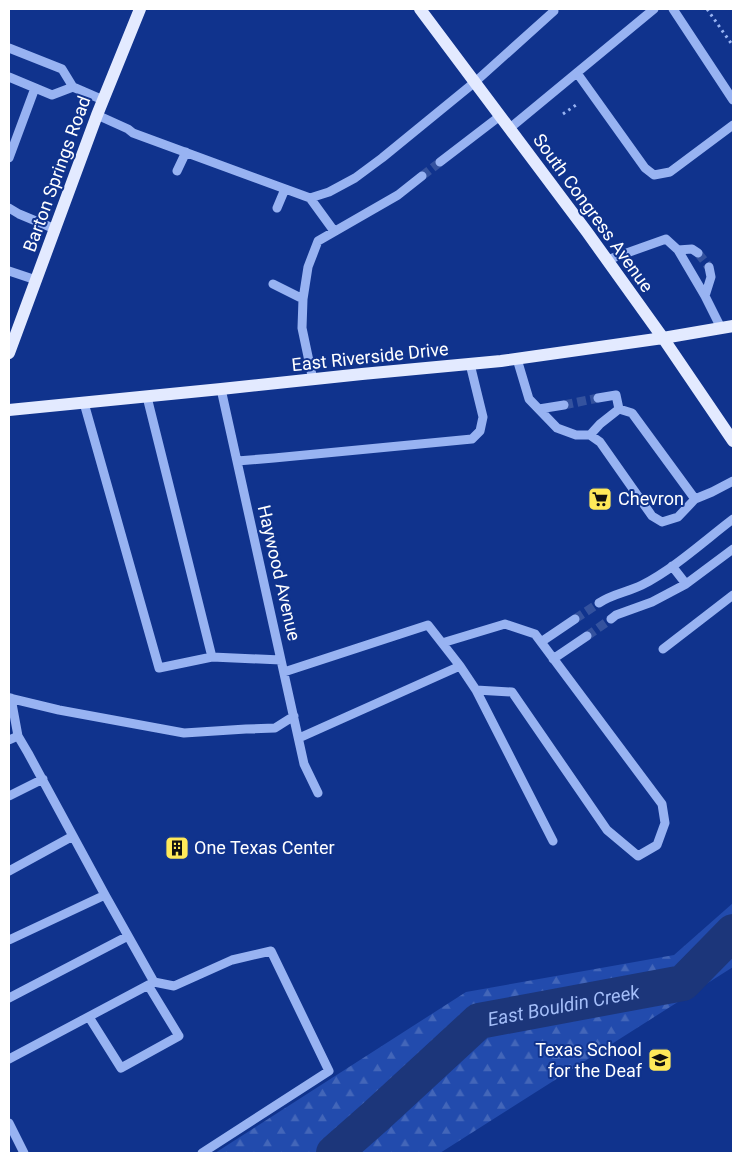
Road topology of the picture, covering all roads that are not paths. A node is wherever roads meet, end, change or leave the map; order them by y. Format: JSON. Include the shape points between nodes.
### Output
{"nodes":[{"id":1,"x":140,"y":9,"type":"edge"},
{"id":2,"x":420,"y":9,"type":"edge"},
{"id":3,"x":654,"y":9,"type":"edge"},
{"id":4,"x":673,"y":9,"type":"edge"},
{"id":5,"x":554,"y":11,"type":"dead end"},
{"id":6,"x":9,"y":48,"type":"edge"},
{"id":7,"x":577,"y":73,"type":"junction"},
{"id":8,"x":9,"y":78,"type":"edge"},
{"id":9,"x":475,"y":82,"type":"junction"},
{"id":10,"x":73,"y":87,"type":"junction"},
{"id":11,"x":35,"y":88,"type":"junction"},
{"id":12,"x":103,"y":100,"type":"junction"},
{"id":13,"x":733,"y":100,"type":"edge"},
{"id":14,"x":97,"y":115,"type":"junction"},
{"id":15,"x":500,"y":116,"type":"junction"},
{"id":16,"x":733,"y":125,"type":"edge"},
{"id":17,"x":510,"y":128,"type":"junction"},
{"id":18,"x":186,"y":152,"type":"junction"},
{"id":19,"x":9,"y":158,"type":"edge"},
{"id":20,"x":440,"y":162,"type":"tunnel mouth"},
{"id":21,"x":177,"y":170,"type":"dead end"},
{"id":22,"x":422,"y":176,"type":"tunnel mouth"},
{"id":23,"x":286,"y":189,"type":"junction"},
{"id":24,"x":310,"y":198,"type":"junction"},
{"id":25,"x":9,"y":208,"type":"edge"},
{"id":26,"x":277,"y":208,"type":"dead end"},
{"id":27,"x":55,"y":229,"type":"junction"},
{"id":28,"x":334,"y":231,"type":"junction"},
{"id":29,"x":678,"y":250,"type":"junction"},
{"id":30,"x":698,"y":253,"type":"tunnel mouth"},
{"id":31,"x":607,"y":260,"type":"junction"},
{"id":32,"x":709,"y":267,"type":"tunnel mouth"},
{"id":33,"x":9,"y":271,"type":"edge"},
{"id":34,"x":36,"y":280,"type":"junction"},
{"id":35,"x":273,"y":284,"type":"dead end"},
{"id":36,"x":705,"y":296,"type":"junction"},
{"id":37,"x":303,"y":299,"type":"junction"},
{"id":38,"x":727,"y":327,"type":"edge"},
{"id":39,"x":663,"y":338,"type":"junction"},
{"id":40,"x":9,"y":353,"type":"edge"},
{"id":41,"x":517,"y":359,"type":"junction"},
{"id":42,"x":470,"y":364,"type":"junction"},
{"id":43,"x":313,"y":380,"type":"junction"},
{"id":44,"x":221,"y":390,"type":"junction"},
{"id":45,"x":147,"y":396,"type":"junction"},
{"id":46,"x":598,"y":398,"type":"tunnel mouth"},
{"id":47,"x":84,"y":403,"type":"junction"},
{"id":48,"x":564,"y":405,"type":"tunnel mouth"},
{"id":49,"x":539,"y":409,"type":"junction"},
{"id":50,"x":619,"y":409,"type":"junction"},
{"id":51,"x":9,"y":410,"type":"edge"},
{"id":52,"x":590,"y":435,"type":"junction"},
{"id":53,"x":733,"y":441,"type":"edge"},
{"id":54,"x":237,"y":461,"type":"junction"},
{"id":55,"x":733,"y":481,"type":"edge"},
{"id":56,"x":695,"y":498,"type":"junction"},
{"id":57,"x":733,"y":518,"type":"edge"},
{"id":58,"x":733,"y":549,"type":"edge"},
{"id":59,"x":672,"y":566,"type":"junction"},
{"id":60,"x":686,"y":584,"type":"junction"},
{"id":61,"x":733,"y":595,"type":"edge"},
{"id":62,"x":599,"y":603,"type":"tunnel mouth"},
{"id":63,"x":575,"y":619,"type":"tunnel mouth"},
{"id":64,"x":611,"y":619,"type":"tunnel mouth"},
{"id":65,"x":587,"y":636,"type":"tunnel mouth"},
{"id":66,"x":541,"y":642,"type":"junction"},
{"id":67,"x":442,"y":643,"type":"junction"},
{"id":68,"x":663,"y":649,"type":"dead end"},
{"id":69,"x":212,"y":657,"type":"junction"},
{"id":70,"x":553,"y":659,"type":"junction"},
{"id":71,"x":281,"y":660,"type":"junction"},
{"id":72,"x":460,"y":666,"type":"junction"},
{"id":73,"x":284,"y":672,"type":"junction"},
{"id":74,"x":476,"y":690,"type":"junction"},
{"id":75,"x":10,"y":698,"type":"edge"},
{"id":76,"x":294,"y":716,"type":"junction"},
{"id":77,"x":18,"y":736,"type":"junction"},
{"id":78,"x":299,"y":738,"type":"junction"},
{"id":79,"x":9,"y":740,"type":"edge"},
{"id":80,"x":43,"y":780,"type":"junction"},
{"id":81,"x":318,"y":793,"type":"dead end"},
{"id":82,"x":9,"y":796,"type":"edge"},
{"id":83,"x":73,"y":836,"type":"junction"},
{"id":84,"x":553,"y":841,"type":"dead end"},
{"id":85,"x":9,"y":871,"type":"edge"},
{"id":86,"x":105,"y":894,"type":"junction"},
{"id":87,"x":128,"y":936,"type":"junction"},
{"id":88,"x":9,"y":940,"type":"edge"},
{"id":89,"x":151,"y":983,"type":"junction"},
{"id":90,"x":9,"y":998,"type":"edge"},
{"id":91,"x":89,"y":1017,"type":"junction"},
{"id":92,"x":9,"y":1059,"type":"edge"},
{"id":93,"x":9,"y":1123,"type":"edge"},
{"id":94,"x":24,"y":1153,"type":"edge"},
{"id":95,"x":202,"y":1153,"type":"edge"}],
"edges":[{"from":1,"to":12,"type":"main road","name":"Barton Springs Road"},
{"from":2,"to":9,"type":"main road","name":"South Congress Avenue"},
{"from":3,"to":7,"type":"street"},
{"from":4,"to":13,"type":"street"},
{"from":5,"to":9,"type":"street"},
{"from":6,"to":10,"type":"street","via":[[62,69]]},
{"from":7,"to":16,"type":"street","via":[[645,168],[654,175],[670,172]]},
{"from":7,"to":17,"type":"street"},
{"from":8,"to":11,"type":"street"},
{"from":9,"to":15,"type":"main road","name":"South Congress Avenue"},
{"from":9,"to":24,"type":"street","via":[[355,178]]},
{"from":10,"to":11,"type":"street","via":[[52,95]]},
{"from":10,"to":12,"type":"street"},
{"from":11,"to":19,"type":"street"},
{"from":12,"to":14,"type":"main road","name":"Barton Springs Road"},
{"from":14,"to":18,"type":"street","via":[[133,133]]},
{"from":14,"to":27,"type":"main road","name":"Barton Springs Road"},
{"from":15,"to":17,"type":"main road","name":"South Congress Avenue"},
{"from":15,"to":20,"type":"street"},
{"from":17,"to":31,"type":"main road","name":"South Congress Avenue"},
{"from":18,"to":21,"type":"street"},
{"from":18,"to":23,"type":"street"},
{"from":22,"to":28,"type":"street","via":[[398,194]]},
{"from":23,"to":24,"type":"street"},
{"from":23,"to":26,"type":"street"},
{"from":24,"to":28,"type":"street"},
{"from":25,"to":27,"type":"street"},
{"from":27,"to":34,"type":"main road","name":"Barton Springs Road"},
{"from":28,"to":37,"type":"street","via":[[318,241],[308,267]]},
{"from":29,"to":30,"type":"street","via":[[692,249]]},
{"from":29,"to":31,"type":"street","via":[[666,239]]},
{"from":29,"to":36,"type":"street"},
{"from":31,"to":39,"type":"main road","name":"South Congress Avenue"},
{"from":32,"to":36,"type":"street","via":[[711,277]]},
{"from":33,"to":34,"type":"street"},
{"from":34,"to":40,"type":"main road","name":"Barton Springs Road"},
{"from":35,"to":37,"type":"street"},
{"from":36,"to":38,"type":"street"},
{"from":37,"to":43,"type":"street","via":[[302,328]]},
{"from":38,"to":39,"type":"main road","name":"East Riverside Drive"},
{"from":39,"to":41,"type":"main road","name":"East Riverside Drive"},
{"from":39,"to":53,"type":"main road","name":"South Congress Avenue"},
{"from":41,"to":42,"type":"main road","name":"East Riverside Drive"},
{"from":41,"to":49,"type":"street","via":[[529,399]]},
{"from":42,"to":43,"type":"main road","name":"East Riverside Drive"},
{"from":42,"to":54,"type":"street","via":[[483,417],[480,431],[472,440]]},
{"from":43,"to":44,"type":"main road","name":"East Riverside Drive"},
{"from":44,"to":45,"type":"main road","name":"East Riverside Drive"},
{"from":44,"to":54,"type":"street","name":"Haywood Avenue"},
{"from":45,"to":47,"type":"main road","name":"East Riverside Drive"},
{"from":45,"to":69,"type":"street"},
{"from":46,"to":50,"type":"street","via":[[616,395]]},
{"from":47,"to":51,"type":"main road","name":"East Riverside Drive"},
{"from":47,"to":69,"type":"street","via":[[159,668]]},
{"from":48,"to":49,"type":"street"},
{"from":49,"to":52,"type":"street","via":[[557,428],[576,435]]},
{"from":50,"to":52,"type":"street"},
{"from":50,"to":56,"type":"street","via":[[632,412]]},
{"from":52,"to":56,"type":"street","via":[[600,442],[652,516],[662,522],[678,517]]},
{"from":54,"to":71,"type":"street","name":"Haywood Avenue"},
{"from":55,"to":56,"type":"street"},
{"from":57,"to":59,"type":"street"},
{"from":58,"to":60,"type":"street"},
{"from":59,"to":60,"type":"street"},
{"from":59,"to":62,"type":"street","via":[[642,585]]},
{"from":60,"to":64,"type":"street"},
{"from":61,"to":68,"type":"street"},
{"from":63,"to":66,"type":"street"},
{"from":65,"to":70,"type":"street"},
{"from":66,"to":67,"type":"street","via":[[535,634],[505,624]]},
{"from":66,"to":70,"type":"street"},
{"from":67,"to":72,"type":"street"},
{"from":67,"to":73,"type":"street","via":[[428,625]]},
{"from":69,"to":71,"type":"street"},
{"from":70,"to":74,"type":"street","via":[[662,804],[665,823],[657,845],[638,856],[607,830],[512,692]]},
{"from":71,"to":73,"type":"street","name":"Haywood Avenue"},
{"from":72,"to":74,"type":"street"},
{"from":72,"to":78,"type":"street"},
{"from":73,"to":76,"type":"street","name":"Haywood Avenue"},
{"from":74,"to":84,"type":"street"},
{"from":75,"to":76,"type":"street","via":[[184,733],[275,728]]},
{"from":75,"to":77,"type":"street"},
{"from":76,"to":78,"type":"street","name":"Haywood Avenue"},
{"from":77,"to":79,"type":"street"},
{"from":77,"to":80,"type":"street"},
{"from":78,"to":81,"type":"street","name":"Haywood Avenue","via":[[304,764]]},
{"from":80,"to":82,"type":"street"},
{"from":80,"to":83,"type":"street"},
{"from":83,"to":85,"type":"street"},
{"from":83,"to":86,"type":"street"},
{"from":86,"to":87,"type":"street"},
{"from":86,"to":88,"type":"street"},
{"from":87,"to":89,"type":"street"},
{"from":87,"to":90,"type":"street"},
{"from":89,"to":91,"type":"street"},
{"from":89,"to":91,"type":"street","via":[[179,1036],[120,1068]]},
{"from":89,"to":95,"type":"street","via":[[174,986],[232,960],[271,951],[330,1071]]},
{"from":91,"to":92,"type":"street"},
{"from":93,"to":94,"type":"street"}]}
